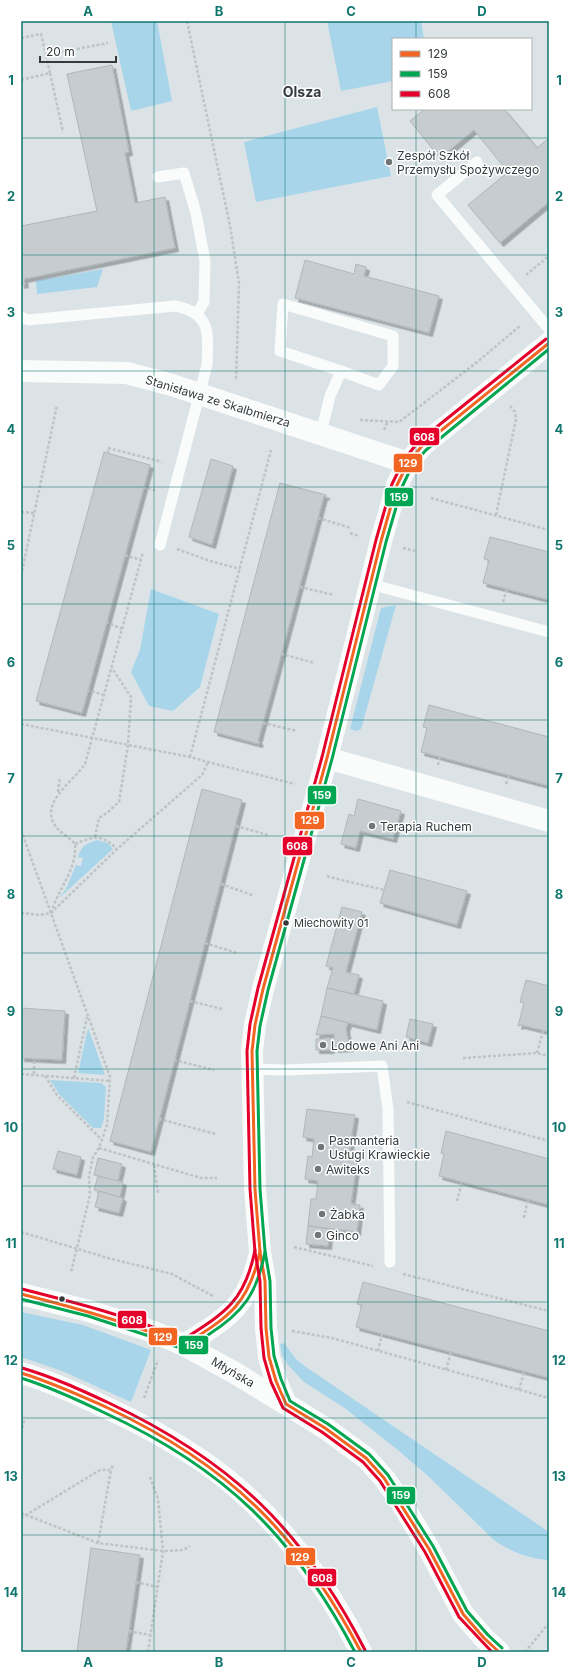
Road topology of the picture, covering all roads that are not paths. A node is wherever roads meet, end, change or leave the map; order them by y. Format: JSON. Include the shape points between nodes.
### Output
{"nodes":[{"id":1,"x":477,"y":162,"type":"dead end"},
{"id":2,"x":158,"y":177,"type":"dead end"},
{"id":3,"x":198,"y":314,"type":"junction"},
{"id":4,"x":21,"y":317,"type":"edge"},
{"id":5,"x":549,"y":329,"type":"edge"},
{"id":6,"x":549,"y":343,"type":"edge"},
{"id":7,"x":21,"y":371,"type":"edge"},
{"id":8,"x":341,"y":371,"type":"junction"},
{"id":9,"x":200,"y":394,"type":"junction"},
{"id":10,"x":320,"y":433,"type":"junction"},
{"id":11,"x":408,"y":463,"type":"junction"},
{"id":12,"x":160,"y":545,"type":"road end"},
{"id":13,"x":370,"y":584,"type":"junction"},
{"id":14,"x":549,"y":632,"type":"edge"},
{"id":15,"x":327,"y":758,"type":"junction"},
{"id":16,"x":549,"y":821,"type":"edge"},
{"id":17,"x":252,"y":1069,"type":"junction"},
{"id":18,"x":260,"y":1252,"type":"junction"},
{"id":19,"x":390,"y":1262,"type":"dead end"},
{"id":20,"x":21,"y":1294,"type":"edge"},
{"id":21,"x":184,"y":1345,"type":"junction"},
{"id":22,"x":21,"y":1373,"type":"edge"},
{"id":23,"x":286,"y":1404,"type":"junction"},
{"id":24,"x":361,"y":1652,"type":"edge"},
{"id":25,"x":499,"y":1652,"type":"edge"}],
"edges":[{"from":1,"to":5,"type":"lane","via":[[437,194]]},
{"from":2,"to":3,"type":"lane","via":[[184,174],[194,206],[205,261],[204,302]]},
{"from":3,"to":4,"type":"lane","via":[[188,308],[175,306],[28,320]]},
{"from":3,"to":9,"type":"lane","via":[[205,326],[208,339],[207,365]]},
{"from":6,"to":11,"type":"street","via":[[422,446]]},
{"from":7,"to":9,"type":"street","name":"Stanisława ze Skalbmierza","via":[[127,373]]},
{"from":8,"to":8,"type":"lane","via":[[280,351],[284,304],[393,336],[393,366],[379,385]]},
{"from":8,"to":10,"type":"lane","via":[[330,396]]},
{"from":9,"to":10,"type":"street","name":"Stanisława ze Skalbmierza"},
{"from":9,"to":12,"type":"lane"},
{"from":10,"to":11,"type":"street","name":"Stanisława ze Skalbmierza"},
{"from":11,"to":13,"type":"street","via":[[397,485]]},
{"from":13,"to":14,"type":"lane"},
{"from":13,"to":15,"type":"street"},
{"from":15,"to":16,"type":"street"},
{"from":15,"to":17,"type":"street","via":[[263,989],[253,1038]]},
{"from":17,"to":18,"type":"street","via":[[255,1189]]},
{"from":17,"to":19,"type":"lane","via":[[382,1066],[388,1097]]},
{"from":18,"to":21,"type":"street","via":[[244,1299],[217,1323]]},
{"from":18,"to":23,"type":"street","via":[[265,1281],[269,1357]]},
{"from":20,"to":21,"type":"street","name":"Młyńska","via":[[89,1311],[151,1331]]},
{"from":21,"to":23,"type":"street","name":"Młyńska","via":[[236,1372]]},
{"from":22,"to":24,"type":"street","via":[[63,1387],[135,1421],[212,1468],[283,1534],[337,1606]]},
{"from":23,"to":25,"type":"street","name":"Młyńska","via":[[366,1458],[384,1478],[429,1549],[463,1614]]}]}
